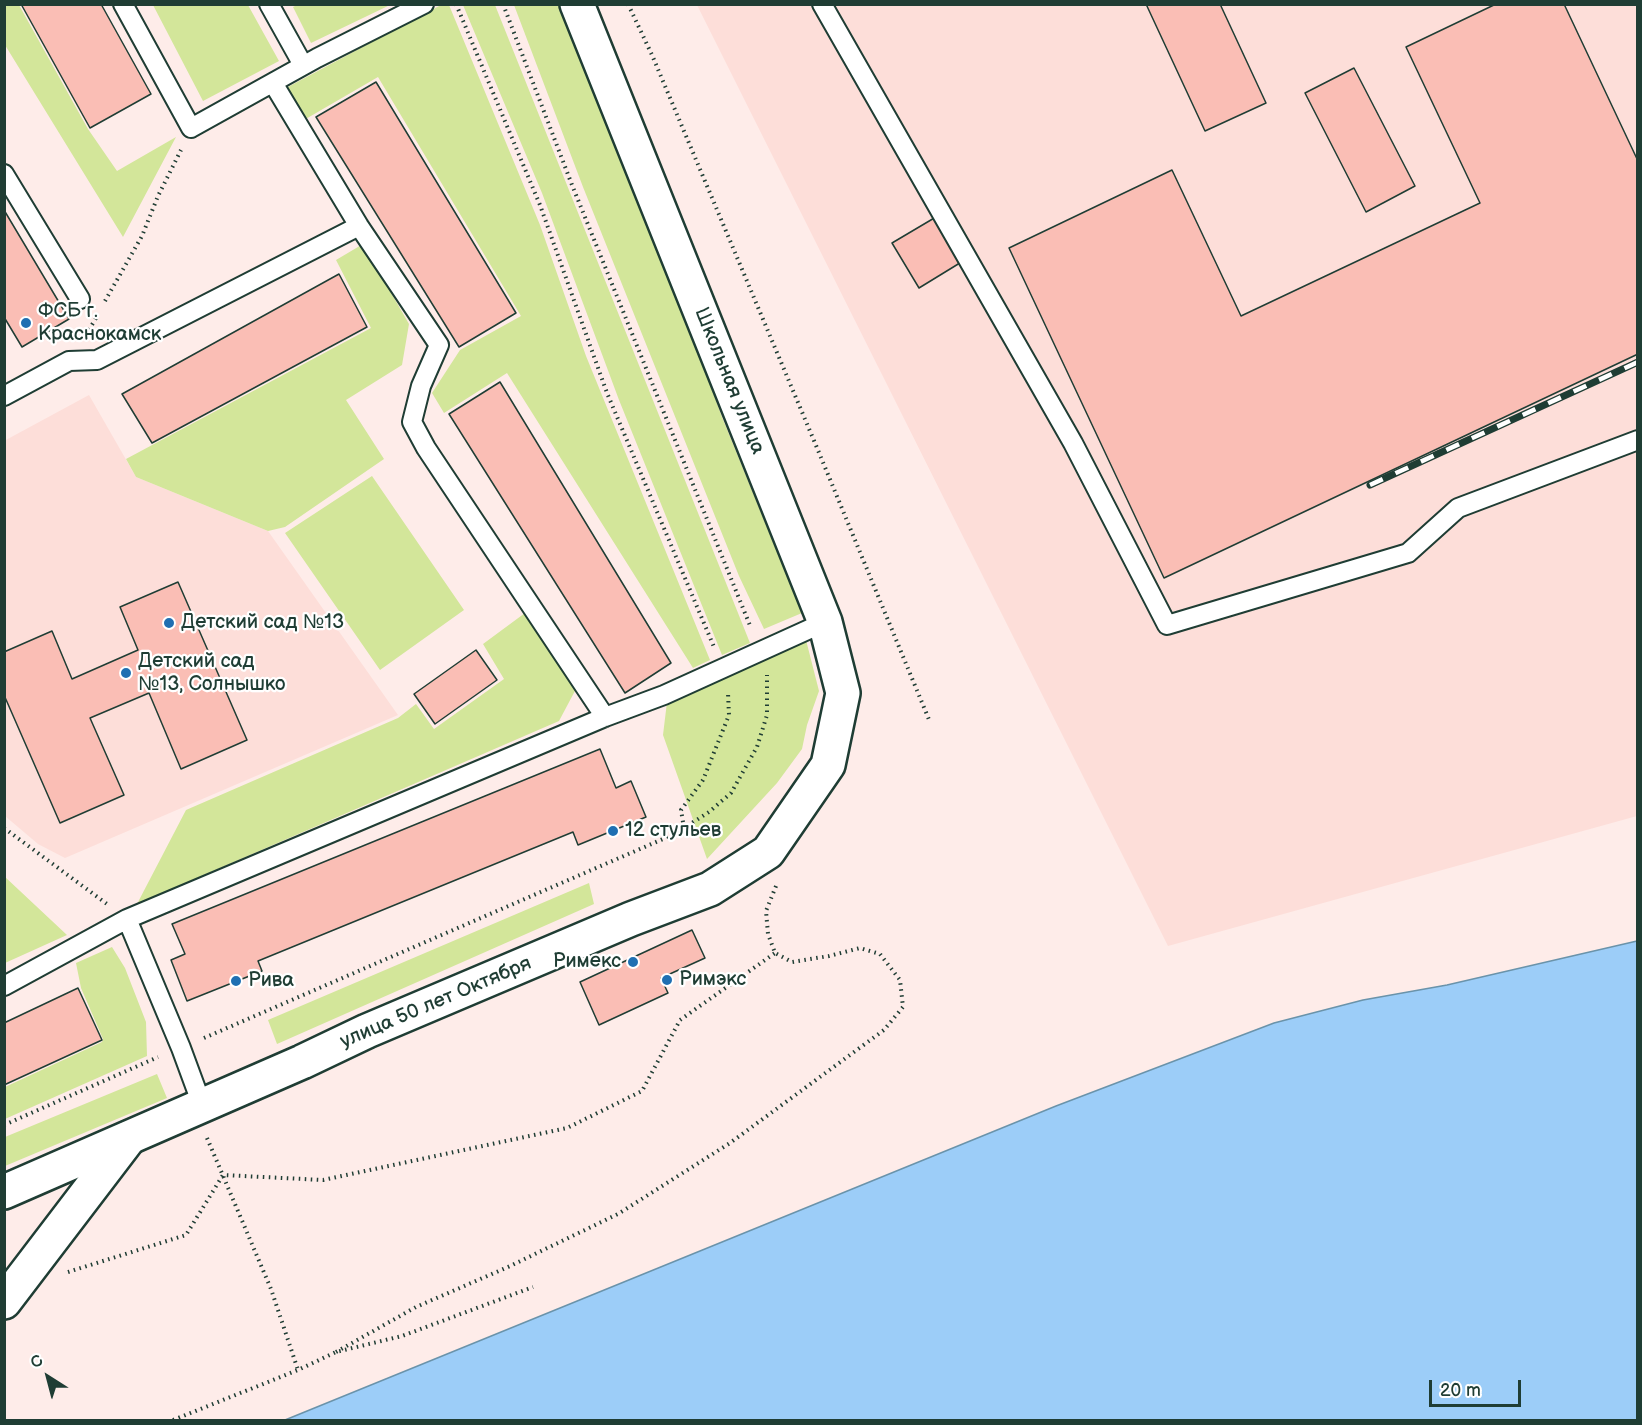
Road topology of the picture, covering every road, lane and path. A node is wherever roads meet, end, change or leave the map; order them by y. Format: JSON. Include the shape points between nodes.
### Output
{"nodes":[{"id":1,"x":123,"y":4,"type":"edge"},
{"id":2,"x":268,"y":4,"type":"edge"},
{"id":3,"x":424,"y":4,"type":"edge"},
{"id":4,"x":456,"y":4,"type":"edge"},
{"id":5,"x":503,"y":4,"type":"edge"},
{"id":6,"x":578,"y":4,"type":"edge"},
{"id":7,"x":628,"y":4,"type":"edge"},
{"id":8,"x":822,"y":4,"type":"edge"},
{"id":9,"x":303,"y":65,"type":"junction"},
{"id":10,"x":273,"y":82,"type":"junction"},
{"id":11,"x":191,"y":128,"type":"junction"},
{"id":12,"x":4,"y":174,"type":"edge"},
{"id":13,"x":358,"y":226,"type":"junction"},
{"id":14,"x":80,"y":299,"type":"dead end"},
{"id":15,"x":105,"y":302,"type":"dead end"},
{"id":16,"x":100,"y":311,"type":"dead end"},
{"id":17,"x":69,"y":361,"type":"junction"},
{"id":18,"x":4,"y":396,"type":"edge"},
{"id":19,"x":1638,"y":440,"type":"edge"},
{"id":20,"x":825,"y":622,"type":"junction"},
{"id":21,"x":760,"y":651,"type":"junction"},
{"id":22,"x":723,"y":668,"type":"junction"},
{"id":23,"x":604,"y":717,"type":"junction"},
{"id":24,"x":930,"y":722,"type":"dead end"},
{"id":25,"x":828,"y":765,"type":"joint"},
{"id":26,"x":4,"y":828,"type":"edge"},
{"id":27,"x":684,"y":828,"type":"junction"},
{"id":28,"x":778,"y":883,"type":"dead end"},
{"id":29,"x":127,"y":919,"type":"junction"},
{"id":30,"x":775,"y":953,"type":"junction"},
{"id":31,"x":4,"y":986,"type":"edge"},
{"id":32,"x":181,"y":1048,"type":"junction"},
{"id":33,"x":202,"y":1105,"type":"junction"},
{"id":34,"x":4,"y":1125,"type":"edge"},
{"id":35,"x":129,"y":1138,"type":"junction"},
{"id":36,"x":223,"y":1175,"type":"junction"},
{"id":37,"x":4,"y":1192,"type":"edge"},
{"id":38,"x":62,"y":1274,"type":"dead end"},
{"id":39,"x":533,"y":1287,"type":"dead end"},
{"id":40,"x":4,"y":1302,"type":"edge"},
{"id":41,"x":336,"y":1352,"type":"junction"},
{"id":42,"x":298,"y":1370,"type":"junction"},
{"id":43,"x":173,"y":1420,"type":"edge"}],
"edges":[{"from":1,"to":11,"type":"lane"},
{"from":2,"to":9,"type":"lane"},
{"from":3,"to":9,"type":"lane"},
{"from":4,"to":22,"type":"path","via":[[540,205],[607,393]]},
{"from":5,"to":21,"type":"path"},
{"from":6,"to":20,"type":"street","name":"Школьная улица"},
{"from":7,"to":24,"type":"path"},
{"from":8,"to":19,"type":"lane","via":[[1073,443],[1167,625],[1407,553],[1458,508]]},
{"from":9,"to":10,"type":"lane"},
{"from":10,"to":11,"type":"lane"},
{"from":10,"to":13,"type":"lane"},
{"from":11,"to":15,"type":"path","via":[[142,236]]},
{"from":12,"to":14,"type":"lane"},
{"from":13,"to":17,"type":"lane","via":[[97,360]]},
{"from":13,"to":23,"type":"lane","via":[[439,345],[421,386],[412,422]]},
{"from":16,"to":17,"type":"path"},
{"from":17,"to":18,"type":"lane"},
{"from":20,"to":21,"type":"lane"},
{"from":20,"to":25,"type":"street","name":"Школьная улица","via":[[843,693]]},
{"from":21,"to":22,"type":"lane"},
{"from":21,"to":27,"type":"path","via":[[767,673],[767,716],[757,747],[731,793]]},
{"from":22,"to":23,"type":"lane"},
{"from":22,"to":27,"type":"path","via":[[728,682],[729,715],[704,780],[681,810]]},
{"from":23,"to":29,"type":"lane"},
{"from":25,"to":33,"type":"street","name":"улица 50 лет Октября","via":[[768,852],[710,889],[400,1017]]},
{"from":26,"to":29,"type":"path"},
{"from":27,"to":32,"type":"path"},
{"from":28,"to":30,"type":"path","via":[[766,911]]},
{"from":29,"to":31,"type":"lane"},
{"from":29,"to":32,"type":"lane"},
{"from":30,"to":36,"type":"path","via":[[680,1020],[642,1091],[567,1128],[323,1180]]},
{"from":30,"to":41,"type":"path","via":[[792,962],[860,948],[880,954],[900,980],[903,1007],[884,1030],[730,1143],[618,1214],[416,1307]]},
{"from":32,"to":33,"type":"lane"},
{"from":32,"to":34,"type":"path"},
{"from":33,"to":35,"type":"street","name":"улица 50 лет Октября"},
{"from":33,"to":36,"type":"path","via":[[204,1131]]},
{"from":35,"to":37,"type":"street","name":"улица 50 лет Октября"},
{"from":35,"to":40,"type":"street"},
{"from":36,"to":38,"type":"path","via":[[186,1235]]},
{"from":36,"to":42,"type":"path","via":[[271,1289]]},
{"from":39,"to":41,"type":"path","via":[[402,1336]]},
{"from":41,"to":42,"type":"path"},
{"from":42,"to":43,"type":"path"}]}
